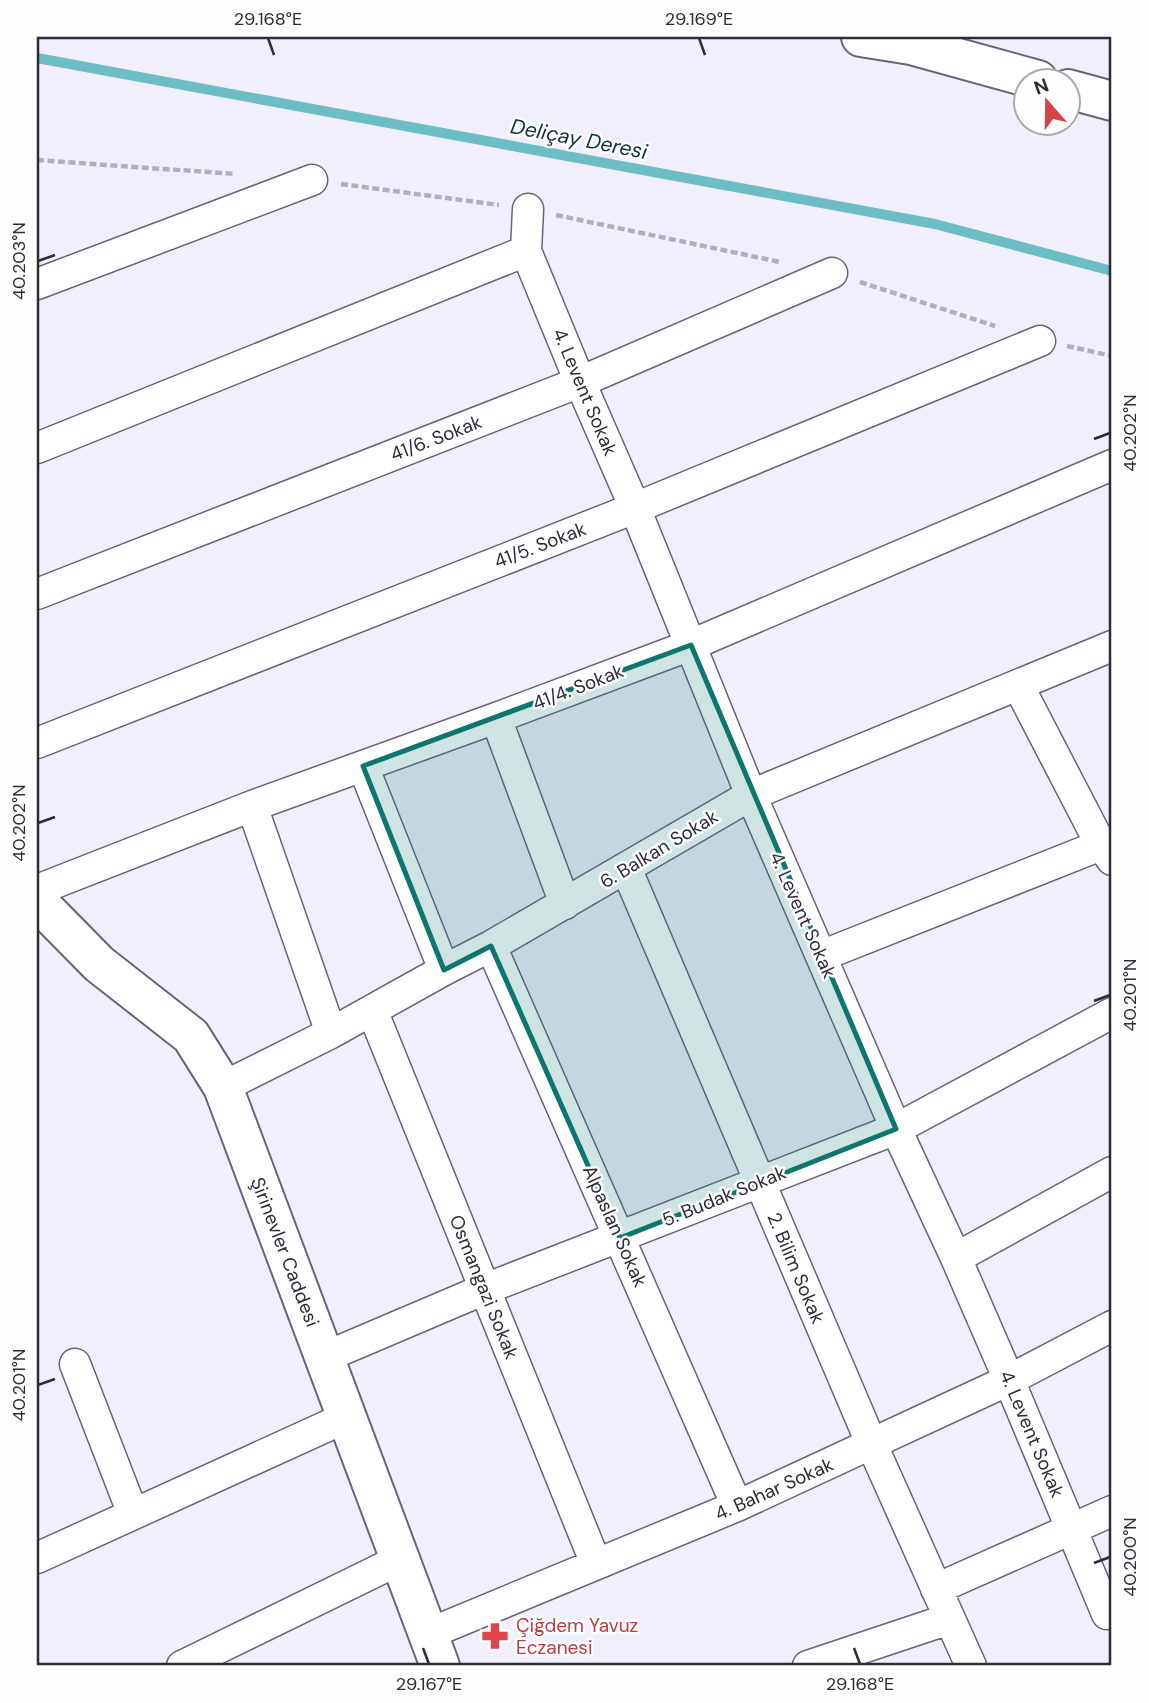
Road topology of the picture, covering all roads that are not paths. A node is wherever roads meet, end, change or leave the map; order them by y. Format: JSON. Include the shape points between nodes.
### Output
{"nodes":[{"id":1,"x":861,"y":37,"type":"edge"},
{"id":2,"x":911,"y":41,"type":"edge"},
{"id":3,"x":1012,"y":72,"type":"edge"},
{"id":4,"x":1082,"y":93,"type":"edge"},
{"id":5,"x":1112,"y":101,"type":"edge"},
{"id":6,"x":312,"y":180,"type":"road end"},
{"id":7,"x":528,"y":209,"type":"road end"},
{"id":8,"x":526,"y":251,"type":"junction"},
{"id":9,"x":832,"y":273,"type":"road end"},
{"id":10,"x":37,"y":284,"type":"edge"},
{"id":11,"x":1041,"y":341,"type":"road end"},
{"id":12,"x":580,"y":382,"type":"junction"},
{"id":13,"x":37,"y":448,"type":"edge"},
{"id":14,"x":1112,"y":465,"type":"edge"},
{"id":15,"x":635,"y":509,"type":"junction"},
{"id":16,"x":37,"y":594,"type":"edge"},
{"id":17,"x":691,"y":645,"type":"junction"},
{"id":18,"x":1112,"y":646,"type":"edge"},
{"id":19,"x":1018,"y":685,"type":"junction"},
{"id":20,"x":496,"y":718,"type":"junction"},
{"id":21,"x":37,"y":743,"type":"edge"},
{"id":22,"x":363,"y":766,"type":"junction"},
{"id":23,"x":751,"y":795,"type":"junction"},
{"id":24,"x":252,"y":806,"type":"junction"},
{"id":25,"x":1107,"y":853,"type":"edge"},
{"id":26,"x":626,"y":868,"type":"junction"},
{"id":27,"x":37,"y":890,"type":"edge"},
{"id":28,"x":37,"y":901,"type":"edge"},
{"id":29,"x":565,"y":904,"type":"junction"},
{"id":30,"x":491,"y":946,"type":"junction"},
{"id":31,"x":821,"y":956,"type":"junction"},
{"id":32,"x":444,"y":970,"type":"junction"},
{"id":33,"x":372,"y":1010,"type":"junction"},
{"id":34,"x":1112,"y":1013,"type":"edge"},
{"id":35,"x":331,"y":1033,"type":"junction"},
{"id":36,"x":223,"y":1087,"type":"junction"},
{"id":37,"x":896,"y":1129,"type":"junction"},
{"id":38,"x":1112,"y":1172,"type":"edge"},
{"id":39,"x":759,"y":1181,"type":"junction"},
{"id":40,"x":620,"y":1238,"type":"junction"},
{"id":41,"x":956,"y":1258,"type":"junction"},
{"id":42,"x":485,"y":1289,"type":"junction"},
{"id":43,"x":1112,"y":1326,"type":"edge"},
{"id":44,"x":325,"y":1357,"type":"junction"},
{"id":45,"x":75,"y":1364,"type":"dead end"},
{"id":46,"x":1009,"y":1380,"type":"junction"},
{"id":47,"x":347,"y":1417,"type":"junction"},
{"id":48,"x":872,"y":1445,"type":"junction"},
{"id":49,"x":737,"y":1506,"type":"junction"},
{"id":50,"x":1112,"y":1511,"type":"edge"},
{"id":51,"x":133,"y":1514,"type":"junction"},
{"id":52,"x":1071,"y":1529,"type":"junction"},
{"id":53,"x":37,"y":1558,"type":"edge"},
{"id":54,"x":399,"y":1560,"type":"junction"},
{"id":55,"x":596,"y":1564,"type":"junction"},
{"id":56,"x":936,"y":1589,"type":"junction"},
{"id":57,"x":1107,"y":1614,"type":"dead end"},
{"id":58,"x":949,"y":1619,"type":"junction"},
{"id":59,"x":434,"y":1650,"type":"edge"},
{"id":60,"x":182,"y":1666,"type":"edge"},
{"id":61,"x":808,"y":1666,"type":"edge"},
{"id":62,"x":971,"y":1666,"type":"edge"}],
"edges":[{"from":1,"to":2,"type":"main road"},
{"from":2,"to":3,"type":"main road"},
{"from":4,"to":5,"type":"main road"},
{"from":6,"to":10,"type":"street"},
{"from":7,"to":8,"type":"street","name":"4. Levent Sokak"},
{"from":8,"to":12,"type":"street","name":"4. Levent Sokak"},
{"from":8,"to":13,"type":"street"},
{"from":9,"to":12,"type":"street","name":"41/6. Sokak"},
{"from":11,"to":15,"type":"street","name":"41/5. Sokak"},
{"from":12,"to":15,"type":"street","name":"4. Levent Sokak"},
{"from":12,"to":16,"type":"street","name":"41/6. Sokak"},
{"from":14,"to":17,"type":"street","name":"41/4. Sokak"},
{"from":15,"to":17,"type":"street","name":"4. Levent Sokak"},
{"from":15,"to":21,"type":"street","name":"41/5. Sokak"},
{"from":17,"to":20,"type":"street","name":"41/4. Sokak"},
{"from":17,"to":23,"type":"street","name":"4. Levent Sokak"},
{"from":18,"to":19,"type":"street","name":"6. Balkan Sokak"},
{"from":19,"to":23,"type":"street","name":"6. Balkan Sokak"},
{"from":19,"to":25,"type":"street"},
{"from":20,"to":22,"type":"street","name":"41/4. Sokak"},
{"from":20,"to":29,"type":"street"},
{"from":22,"to":24,"type":"street","name":"41/4. Sokak"},
{"from":22,"to":32,"type":"street"},
{"from":23,"to":26,"type":"street","name":"6. Balkan Sokak"},
{"from":23,"to":31,"type":"street","name":"4. Levent Sokak"},
{"from":24,"to":27,"type":"street","name":"41/4. Sokak"},
{"from":24,"to":35,"type":"street"},
{"from":25,"to":31,"type":"street"},
{"from":26,"to":29,"type":"street","name":"6. Balkan Sokak"},
{"from":26,"to":39,"type":"street","name":"2. Bilim Sokak"},
{"from":28,"to":36,"type":"main road","name":"Şirinevler Caddesi","via":[[99,964],[191,1036]]},
{"from":29,"to":30,"type":"street","name":"6. Balkan Sokak"},
{"from":30,"to":32,"type":"street","name":"6. Balkan Sokak"},
{"from":30,"to":40,"type":"street","name":"Alpaslan Sokak"},
{"from":31,"to":37,"type":"street","name":"4. Levent Sokak"},
{"from":32,"to":33,"type":"street","name":"6. Balkan Sokak"},
{"from":33,"to":35,"type":"street","name":"6. Balkan Sokak"},
{"from":33,"to":42,"type":"street","name":"Osmangazi Sokak"},
{"from":34,"to":37,"type":"street","name":"5. Budak Sokak"},
{"from":35,"to":36,"type":"street","name":"6. Balkan Sokak"},
{"from":36,"to":44,"type":"main road","name":"Şirinevler Caddesi"},
{"from":37,"to":39,"type":"street","name":"5. Budak Sokak"},
{"from":37,"to":41,"type":"street","name":"4. Levent Sokak"},
{"from":38,"to":41,"type":"street"},
{"from":39,"to":40,"type":"street","name":"5. Budak Sokak"},
{"from":39,"to":48,"type":"street","name":"2. Bilim Sokak"},
{"from":40,"to":42,"type":"street","name":"5. Budak Sokak"},
{"from":40,"to":49,"type":"street","name":"Alpaslan Sokak"},
{"from":41,"to":46,"type":"street","name":"4. Levent Sokak"},
{"from":42,"to":44,"type":"street","name":"5. Budak Sokak"},
{"from":42,"to":55,"type":"street","name":"Osmangazi Sokak"},
{"from":43,"to":46,"type":"street","name":"4. Bahar Sokak"},
{"from":44,"to":47,"type":"main road","name":"Şirinevler Caddesi"},
{"from":45,"to":51,"type":"street"},
{"from":46,"to":48,"type":"street","name":"4. Bahar Sokak"},
{"from":46,"to":52,"type":"street","name":"4. Levent Sokak"},
{"from":47,"to":51,"type":"street"},
{"from":47,"to":54,"type":"main road","name":"Şirinevler Caddesi"},
{"from":48,"to":49,"type":"street","name":"4. Bahar Sokak"},
{"from":48,"to":56,"type":"street","name":"2. Bilim Sokak"},
{"from":49,"to":55,"type":"street","name":"4. Bahar Sokak"},
{"from":50,"to":52,"type":"street"},
{"from":51,"to":53,"type":"street"},
{"from":52,"to":56,"type":"street"},
{"from":52,"to":57,"type":"street","name":"4. Levent Sokak"},
{"from":54,"to":59,"type":"main road","name":"Şirinevler Caddesi"},
{"from":54,"to":60,"type":"street"},
{"from":55,"to":59,"type":"street","name":"4. Bahar Sokak"},
{"from":56,"to":58,"type":"street","name":"2. Bilim Sokak"},
{"from":58,"to":61,"type":"street"},
{"from":58,"to":62,"type":"street","name":"2. Bilim Sokak"}]}
